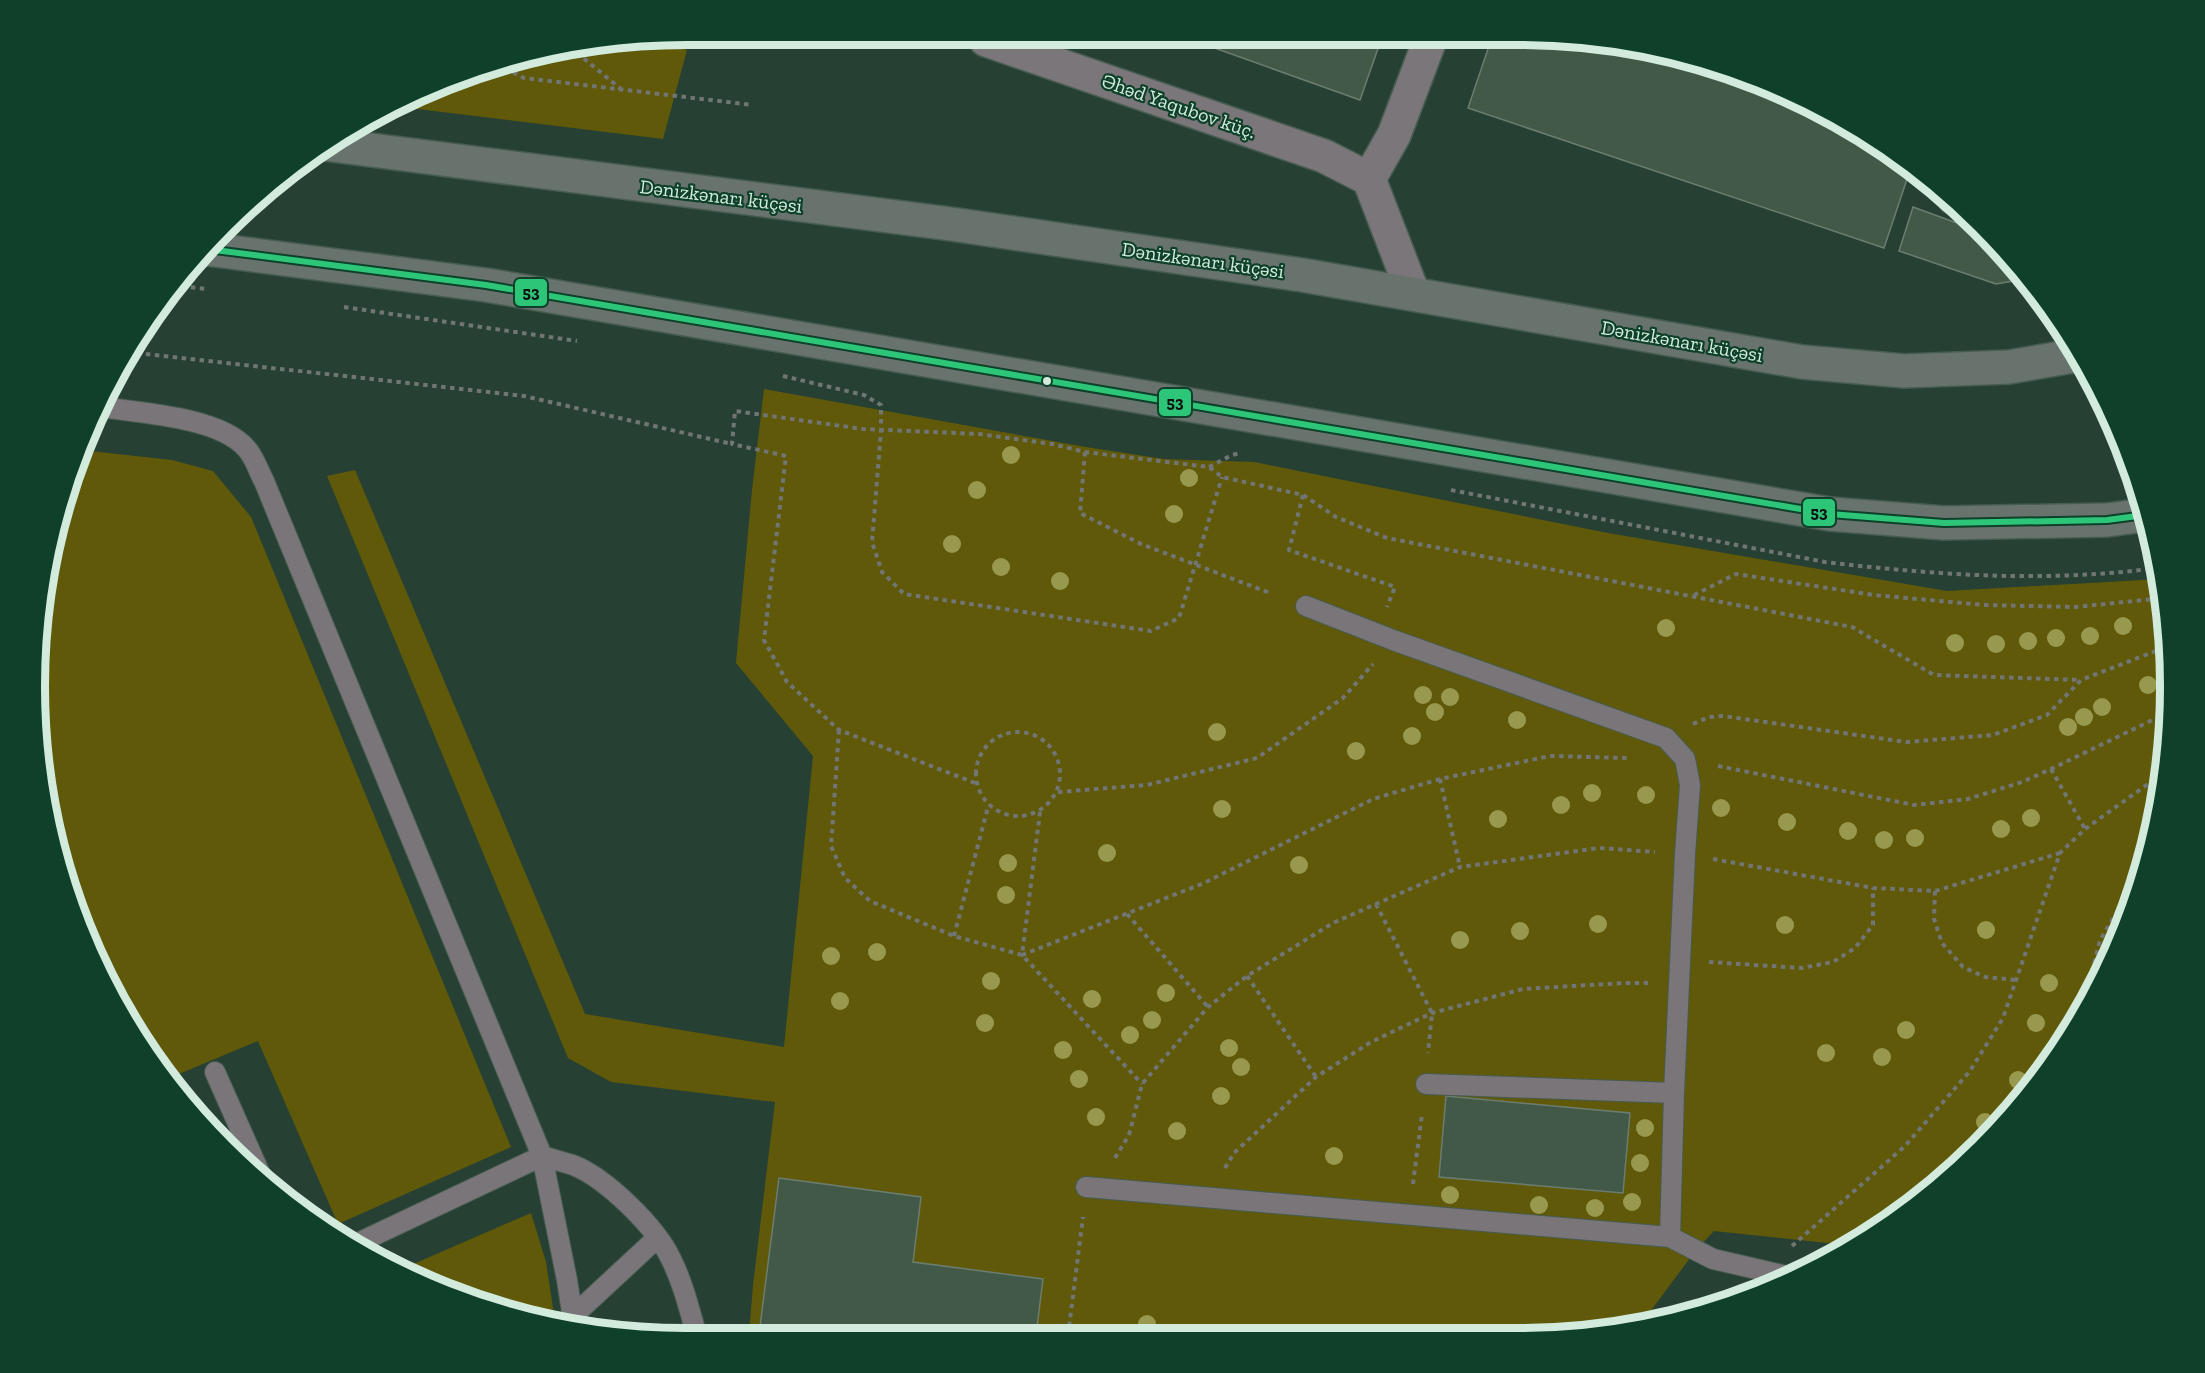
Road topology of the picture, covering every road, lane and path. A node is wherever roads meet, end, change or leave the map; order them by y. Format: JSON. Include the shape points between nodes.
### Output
{"nodes":[{"id":1,"x":1001,"y":45,"type":"edge"},
{"id":2,"x":1428,"y":45,"type":"edge"},
{"id":3,"x":579,"y":54,"type":"edge"},
{"id":4,"x":509,"y":70,"type":"edge"},
{"id":5,"x":623,"y":90,"type":"junction"},
{"id":6,"x":753,"y":105,"type":"dead end"},
{"id":7,"x":341,"y":146,"type":"edge"},
{"id":8,"x":1369,"y":179,"type":"junction"},
{"id":9,"x":217,"y":250,"type":"edge"},
{"id":10,"x":186,"y":287,"type":"edge"},
{"id":11,"x":217,"y":291,"type":"dead end"},
{"id":12,"x":1413,"y":293,"type":"junction"},
{"id":13,"x":340,"y":307,"type":"dead end"},
{"id":14,"x":588,"y":343,"type":"dead end"},
{"id":15,"x":139,"y":353,"type":"edge"},
{"id":16,"x":2068,"y":357,"type":"edge"},
{"id":17,"x":779,"y":375,"type":"dead end"},
{"id":18,"x":109,"y":408,"type":"edge"},
{"id":19,"x":881,"y":431,"type":"junction"},
{"id":20,"x":732,"y":444,"type":"junction"},
{"id":21,"x":1085,"y":452,"type":"junction"},
{"id":22,"x":1222,"y":477,"type":"junction"},
{"id":23,"x":1304,"y":495,"type":"junction"},
{"id":24,"x":2137,"y":516,"type":"edge"},
{"id":25,"x":1196,"y":566,"type":"junction"},
{"id":26,"x":1270,"y":594,"type":"dead end"},
{"id":27,"x":1693,"y":595,"type":"junction"},
{"id":28,"x":2154,"y":599,"type":"edge"},
{"id":29,"x":1306,"y":606,"type":"dead end"},
{"id":30,"x":1385,"y":637,"type":"junction"},
{"id":31,"x":2159,"y":650,"type":"edge"},
{"id":32,"x":2081,"y":680,"type":"junction"},
{"id":33,"x":2159,"y":717,"type":"edge"},
{"id":34,"x":838,"y":729,"type":"junction"},
{"id":35,"x":1666,"y":738,"type":"junction"},
{"id":36,"x":1629,"y":758,"type":"dead end"},
{"id":37,"x":1685,"y":759,"type":"junction"},
{"id":38,"x":2051,"y":769,"type":"junction"},
{"id":39,"x":1440,"y":779,"type":"junction"},
{"id":40,"x":2153,"y":780,"type":"edge"},
{"id":41,"x":975,"y":783,"type":"junction"},
{"id":42,"x":1058,"y":792,"type":"junction"},
{"id":43,"x":988,"y":807,"type":"junction"},
{"id":44,"x":1040,"y":812,"type":"junction"},
{"id":45,"x":2085,"y":830,"type":"junction"},
{"id":46,"x":2060,"y":853,"type":"junction"},
{"id":47,"x":1685,"y":854,"type":"junction"},
{"id":48,"x":1460,"y":867,"type":"junction"},
{"id":49,"x":1874,"y":888,"type":"junction"},
{"id":50,"x":1935,"y":891,"type":"junction"},
{"id":51,"x":2120,"y":909,"type":"edge"},
{"id":52,"x":1127,"y":914,"type":"junction"},
{"id":53,"x":954,"y":936,"type":"junction"},
{"id":54,"x":1022,"y":955,"type":"junction"},
{"id":55,"x":1681,"y":960,"type":"junction"},
{"id":56,"x":1247,"y":976,"type":"junction"},
{"id":57,"x":2091,"y":976,"type":"edge"},
{"id":58,"x":2016,"y":980,"type":"junction"},
{"id":59,"x":1679,"y":984,"type":"junction"},
{"id":60,"x":1208,"y":1007,"type":"junction"},
{"id":61,"x":215,"y":1072,"type":"dead end"},
{"id":62,"x":1316,"y":1077,"type":"junction"},
{"id":63,"x":1142,"y":1084,"type":"junction"},
{"id":64,"x":1426,"y":1084,"type":"dead end"},
{"id":65,"x":1674,"y":1093,"type":"junction"},
{"id":66,"x":542,"y":1156,"type":"junction"},
{"id":67,"x":254,"y":1159,"type":"edge"},
{"id":68,"x":1086,"y":1186,"type":"junction"},
{"id":69,"x":1208,"y":1197,"type":"junction"},
{"id":70,"x":1670,"y":1237,"type":"junction"},
{"id":71,"x":657,"y":1238,"type":"junction"},
{"id":72,"x":363,"y":1240,"type":"edge"},
{"id":73,"x":1765,"y":1271,"type":"junction"},
{"id":74,"x":1776,"y":1274,"type":"edge"},
{"id":75,"x":573,"y":1318,"type":"edge"},
{"id":76,"x":576,"y":1318,"type":"edge"},
{"id":77,"x":695,"y":1328,"type":"edge"},
{"id":78,"x":1069,"y":1328,"type":"edge"}],
"edges":[{"from":1,"to":8,"type":"main road","name":"Əhəd Yaqubov küç.","via":[[1324,156]]},
{"from":2,"to":8,"type":"main road","via":[[1394,135]]},
{"from":3,"to":5,"type":"path"},
{"from":4,"to":5,"type":"path","via":[[524,78]]},
{"from":5,"to":6,"type":"path"},
{"from":7,"to":12,"type":"highway","name":"Dənizkənarı küçəsi","via":[[951,224]]},
{"from":8,"to":12,"type":"main road"},
{"from":9,"to":24,"type":"highway","via":[[486,285],[1830,514],[1944,523]]},
{"from":10,"to":11,"type":"path"},
{"from":12,"to":16,"type":"highway","name":"Dənizkənarı küçəsi","via":[[1802,362],[1904,371],[2009,367]]},
{"from":13,"to":14,"type":"path"},
{"from":15,"to":20,"type":"path","via":[[524,396]]},
{"from":17,"to":19,"type":"path","via":[[876,401],[881,405]]},
{"from":18,"to":66,"type":"lane","via":[[213,426],[232,435],[247,449]]},
{"from":19,"to":20,"type":"path","via":[[735,411]]},
{"from":19,"to":21,"type":"path","via":[[980,434]]},
{"from":19,"to":25,"type":"path","via":[[872,542],[882,572],[904,594],[1151,631],[1179,618]]},
{"from":20,"to":34,"type":"path","via":[[786,456],[764,640],[787,682]]},
{"from":21,"to":22,"type":"path","via":[[1209,467]]},
{"from":21,"to":25,"type":"path","via":[[1080,513]]},
{"from":22,"to":23,"type":"path"},
{"from":22,"to":25,"type":"path"},
{"from":23,"to":27,"type":"path","via":[[1336,518],[1387,538]]},
{"from":23,"to":30,"type":"path","via":[[1289,550],[1395,586]]},
{"from":25,"to":26,"type":"path"},
{"from":27,"to":28,"type":"path","via":[[1736,574],[1874,595],[1984,605],[2075,607]]},
{"from":27,"to":32,"type":"path","via":[[1852,627],[1934,675]]},
{"from":29,"to":30,"type":"lane"},
{"from":30,"to":35,"type":"lane"},
{"from":30,"to":42,"type":"path","via":[[1343,698],[1257,758],[1147,785]]},
{"from":31,"to":32,"type":"path"},
{"from":32,"to":35,"type":"path","via":[[2048,715],[1993,735],[1906,742],[1723,716],[1709,717]]},
{"from":33,"to":38,"type":"path"},
{"from":34,"to":41,"type":"path"},
{"from":34,"to":53,"type":"path","via":[[831,846],[845,878],[870,901]]},
{"from":35,"to":37,"type":"lane"},
{"from":36,"to":39,"type":"path","via":[[1550,756]]},
{"from":37,"to":38,"type":"path","via":[[1914,805],[1968,800]]},
{"from":37,"to":47,"type":"lane","via":[[1690,785]]},
{"from":38,"to":45,"type":"path"},
{"from":39,"to":48,"type":"path"},
{"from":39,"to":52,"type":"path","via":[[1373,799],[1204,884]]},
{"from":40,"to":45,"type":"path"},
{"from":41,"to":42,"type":"path","via":[[977,756],[996,736],[1022,730],[1047,741],[1060,765]]},
{"from":41,"to":43,"type":"path"},
{"from":42,"to":44,"type":"path"},
{"from":43,"to":44,"type":"path","via":[[1013,818]]},
{"from":43,"to":53,"type":"path"},
{"from":44,"to":54,"type":"path"},
{"from":45,"to":46,"type":"path"},
{"from":46,"to":50,"type":"path"},
{"from":46,"to":58,"type":"path"},
{"from":47,"to":48,"type":"path","via":[[1599,848]]},
{"from":47,"to":49,"type":"path"},
{"from":47,"to":55,"type":"lane"},
{"from":48,"to":56,"type":"path","via":[[1333,923]]},
{"from":49,"to":50,"type":"path"},
{"from":49,"to":55,"type":"path","via":[[1873,925],[1855,948],[1833,962],[1802,968]]},
{"from":50,"to":58,"type":"path","via":[[1934,919],[1942,943],[1963,967],[1984,977]]},
{"from":51,"to":57,"type":"path","via":[[2100,940]]},
{"from":52,"to":54,"type":"path"},
{"from":52,"to":60,"type":"path"},
{"from":53,"to":54,"type":"path"},
{"from":54,"to":63,"type":"path"},
{"from":55,"to":59,"type":"lane"},
{"from":56,"to":60,"type":"path"},
{"from":56,"to":62,"type":"path"},
{"from":58,"to":73,"type":"path","via":[[2003,1018],[1970,1071],[1912,1138]]},
{"from":59,"to":62,"type":"path","via":[[1523,989],[1432,1013],[1371,1042]]},
{"from":59,"to":65,"type":"lane"},
{"from":60,"to":63,"type":"path"},
{"from":61,"to":67,"type":"lane"},
{"from":62,"to":69,"type":"path","via":[[1234,1153]]},
{"from":63,"to":68,"type":"path","via":[[1129,1135],[1115,1157]]},
{"from":64,"to":65,"type":"lane"},
{"from":65,"to":70,"type":"lane"},
{"from":66,"to":71,"type":"lane","via":[[574,1166],[600,1181],[637,1212]]},
{"from":66,"to":72,"type":"lane"},
{"from":66,"to":75,"type":"lane"},
{"from":68,"to":69,"type":"lane"},
{"from":68,"to":78,"type":"path"},
{"from":69,"to":70,"type":"lane"},
{"from":70,"to":73,"type":"lane","via":[[1713,1259]]},
{"from":71,"to":76,"type":"lane"},
{"from":71,"to":77,"type":"lane","via":[[671,1258]]},
{"from":73,"to":74,"type":"lane"}]}
